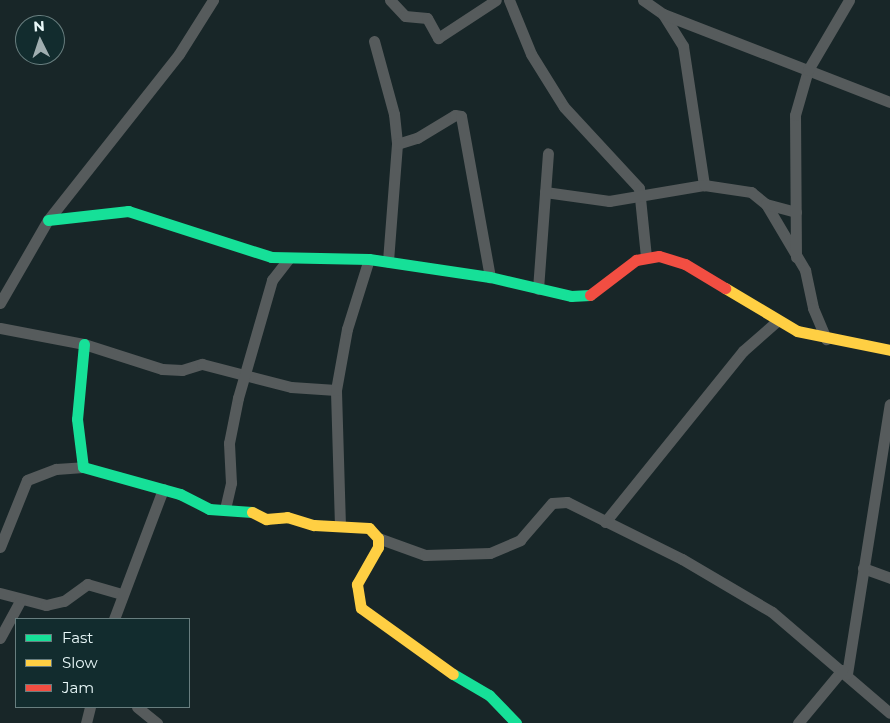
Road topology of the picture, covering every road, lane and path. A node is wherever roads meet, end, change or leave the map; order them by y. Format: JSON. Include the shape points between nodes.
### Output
{"nodes":[{"id":1,"x":213,"y":0,"type":"edge"},
{"id":2,"x":390,"y":0,"type":"edge"},
{"id":3,"x":496,"y":0,"type":"edge"},
{"id":4,"x":509,"y":0,"type":"edge"},
{"id":5,"x":643,"y":0,"type":"edge"},
{"id":6,"x":849,"y":0,"type":"edge"},
{"id":7,"x":663,"y":14,"type":"junction"},
{"id":8,"x":374,"y":41,"type":"dead end"},
{"id":9,"x":808,"y":70,"type":"junction"},
{"id":10,"x":890,"y":102,"type":"edge"},
{"id":11,"x":397,"y":144,"type":"junction"},
{"id":12,"x":548,"y":153,"type":"dead end"},
{"id":13,"x":704,"y":185,"type":"junction"},
{"id":14,"x":545,"y":192,"type":"junction"},
{"id":15,"x":641,"y":198,"type":"junction"},
{"id":16,"x":766,"y":204,"type":"junction"},
{"id":17,"x":796,"y":212,"type":"junction"},
{"id":18,"x":48,"y":220,"type":"junction"},
{"id":19,"x":796,"y":256,"type":"junction"},
{"id":20,"x":646,"y":257,"type":"junction"},
{"id":21,"x":290,"y":258,"type":"junction"},
{"id":22,"x":369,"y":259,"type":"junction"},
{"id":23,"x":388,"y":262,"type":"junction"},
{"id":24,"x":490,"y":278,"type":"junction"},
{"id":25,"x":538,"y":289,"type":"junction"},
{"id":26,"x":0,"y":303,"type":"edge"},
{"id":27,"x":776,"y":322,"type":"junction"},
{"id":28,"x":0,"y":328,"type":"edge"},
{"id":29,"x":826,"y":339,"type":"junction"},
{"id":30,"x":84,"y":344,"type":"junction"},
{"id":31,"x":890,"y":350,"type":"edge"},
{"id":32,"x":246,"y":376,"type":"junction"},
{"id":33,"x":336,"y":390,"type":"junction"},
{"id":34,"x":890,"y":404,"type":"edge"},
{"id":35,"x":83,"y":467,"type":"junction"},
{"id":36,"x":163,"y":489,"type":"junction"},
{"id":37,"x":225,"y":509,"type":"junction"},
{"id":38,"x":605,"y":522,"type":"junction"},
{"id":39,"x":340,"y":526,"type":"junction"},
{"id":40,"x":378,"y":538,"type":"junction"},
{"id":41,"x":0,"y":547,"type":"edge"},
{"id":42,"x":864,"y":568,"type":"junction"},
{"id":43,"x":890,"y":578,"type":"edge"},
{"id":44,"x":0,"y":593,"type":"edge"},
{"id":45,"x":122,"y":594,"type":"junction"},
{"id":46,"x":20,"y":601,"type":"junction"},
{"id":47,"x":114,"y":618,"type":"edge"},
{"id":48,"x":0,"y":638,"type":"edge"},
{"id":49,"x":844,"y":672,"type":"junction"},
{"id":50,"x":90,"y":708,"type":"edge"},
{"id":51,"x":139,"y":708,"type":"edge"},
{"id":52,"x":889,"y":710,"type":"edge"},
{"id":53,"x":86,"y":723,"type":"edge"},
{"id":54,"x":157,"y":723,"type":"edge"},
{"id":55,"x":516,"y":723,"type":"edge"},
{"id":56,"x":798,"y":723,"type":"edge"}],
"edges":[{"from":1,"to":18,"type":"street","via":[[168,68]]},
{"from":2,"to":3,"type":"street","via":[[405,16],[427,18],[438,38]]},
{"from":4,"to":15,"type":"street","via":[[531,54],[564,107],[625,168]]},
{"from":5,"to":7,"type":"street"},
{"from":6,"to":9,"type":"street"},
{"from":7,"to":9,"type":"street"},
{"from":7,"to":13,"type":"street","via":[[683,46]]},
{"from":8,"to":11,"type":"street","via":[[394,114]]},
{"from":9,"to":10,"type":"street"},
{"from":9,"to":17,"type":"street","via":[[795,115],[792,146]]},
{"from":11,"to":23,"type":"street"},
{"from":11,"to":24,"type":"street","via":[[417,138],[455,115],[461,116]]},
{"from":12,"to":14,"type":"street"},
{"from":13,"to":15,"type":"street"},
{"from":13,"to":16,"type":"street","via":[[740,187]]},
{"from":14,"to":15,"type":"street","via":[[609,201]]},
{"from":14,"to":25,"type":"street"},
{"from":15,"to":20,"type":"street"},
{"from":16,"to":17,"type":"street"},
{"from":16,"to":19,"type":"street"},
{"from":17,"to":19,"type":"street"},
{"from":18,"to":21,"type":"street","via":[[128,212],[251,252]]},
{"from":18,"to":26,"type":"street"},
{"from":19,"to":29,"type":"street","via":[[805,270],[813,308]]},
{"from":20,"to":25,"type":"street","via":[[626,266],[594,295]]},
{"from":20,"to":27,"type":"street","via":[[685,264]]},
{"from":21,"to":22,"type":"street"},
{"from":21,"to":32,"type":"street","via":[[272,280]]},
{"from":22,"to":23,"type":"street"},
{"from":22,"to":33,"type":"street","via":[[347,329]]},
{"from":23,"to":24,"type":"street"},
{"from":24,"to":25,"type":"street"},
{"from":27,"to":29,"type":"street"},
{"from":27,"to":38,"type":"street","via":[[743,351]]},
{"from":28,"to":30,"type":"street"},
{"from":29,"to":31,"type":"street"},
{"from":30,"to":32,"type":"street","via":[[162,369],[182,370],[202,364]]},
{"from":30,"to":35,"type":"street","via":[[76,419]]},
{"from":32,"to":33,"type":"street"},
{"from":32,"to":37,"type":"street","via":[[231,429],[231,483]]},
{"from":33,"to":39,"type":"street"},
{"from":34,"to":42,"type":"street"},
{"from":35,"to":36,"type":"street"},
{"from":35,"to":41,"type":"street","via":[[56,469],[27,480]]},
{"from":36,"to":37,"type":"street","via":[[209,509]]},
{"from":36,"to":45,"type":"street"},
{"from":37,"to":39,"type":"street","via":[[246,508],[266,518],[287,517]]},
{"from":38,"to":40,"type":"street","via":[[562,501],[552,503],[520,540],[490,553],[426,555]]},
{"from":38,"to":49,"type":"street","via":[[690,563],[772,612]]},
{"from":39,"to":40,"type":"street","via":[[369,528]]},
{"from":40,"to":55,"type":"street","via":[[375,556],[357,584],[361,608],[417,652],[489,695]]},
{"from":42,"to":43,"type":"street"},
{"from":42,"to":49,"type":"street"},
{"from":44,"to":46,"type":"street"},
{"from":45,"to":46,"type":"street","via":[[87,584],[56,604]]},
{"from":45,"to":47,"type":"street"},
{"from":46,"to":48,"type":"street"},
{"from":49,"to":52,"type":"street"},
{"from":49,"to":56,"type":"street"},
{"from":50,"to":53,"type":"street"},
{"from":51,"to":54,"type":"street"}]}
